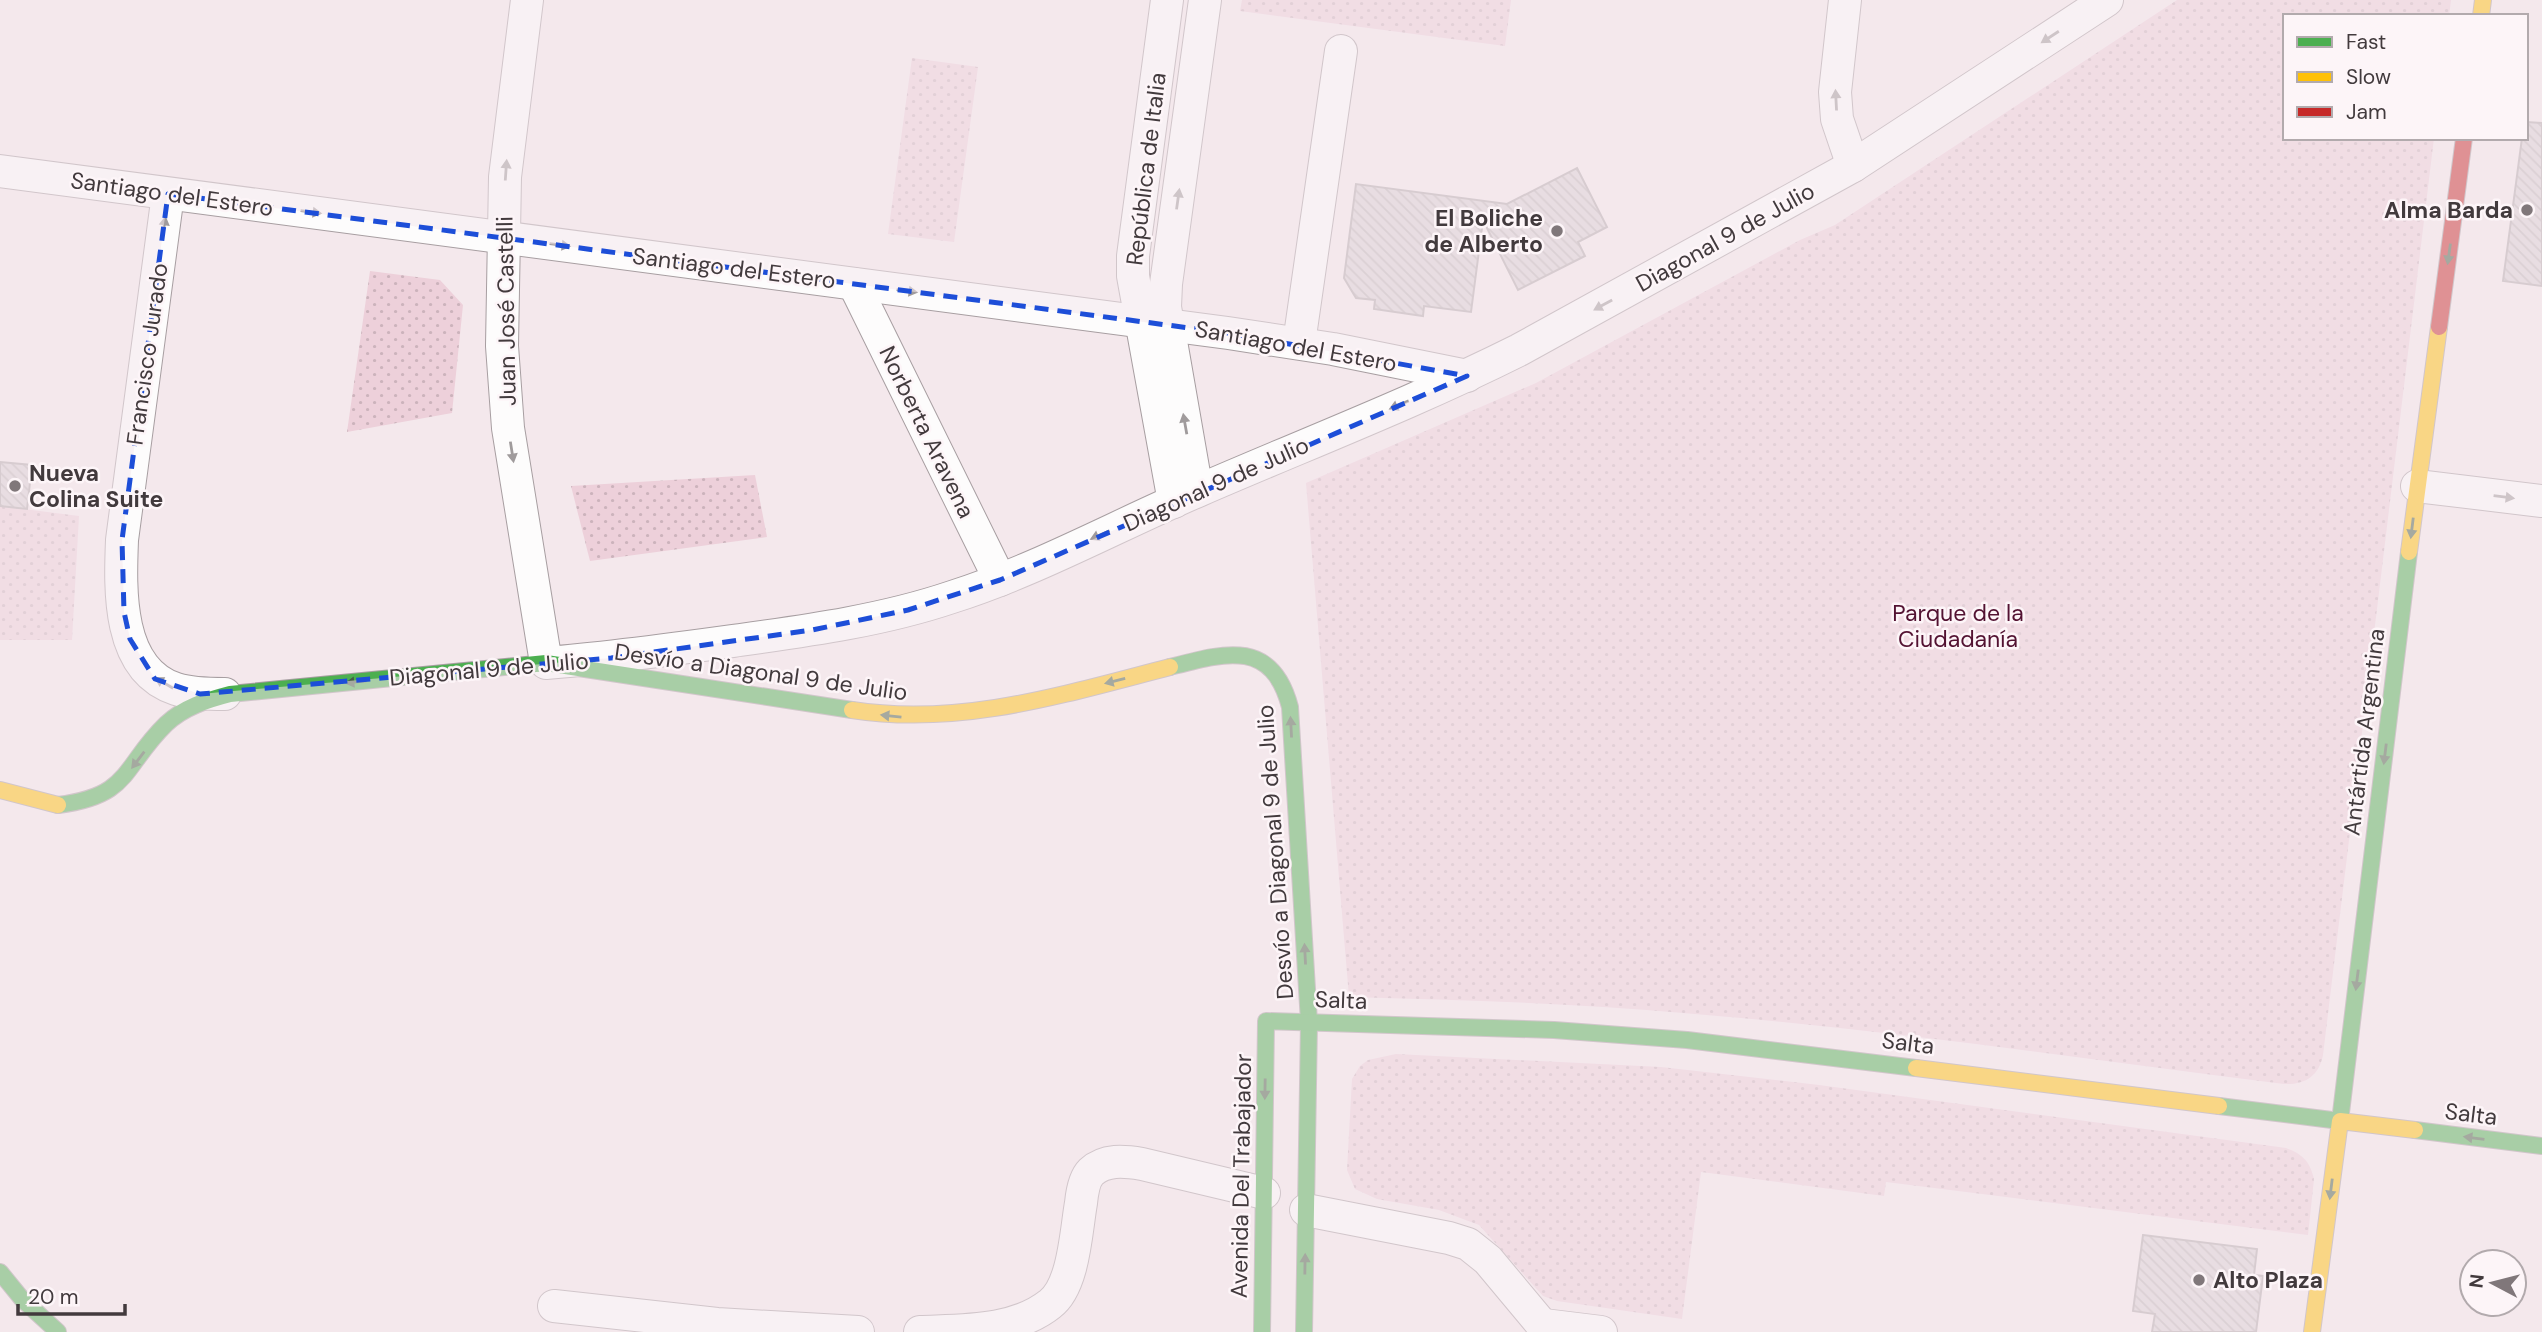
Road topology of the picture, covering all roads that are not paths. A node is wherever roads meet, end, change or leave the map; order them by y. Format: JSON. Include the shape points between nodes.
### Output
{"nodes":[{"id":1,"x":527,"y":0,"type":"edge"},
{"id":2,"x":1167,"y":0,"type":"edge"},
{"id":3,"x":1205,"y":0,"type":"edge"},
{"id":4,"x":1845,"y":0,"type":"edge"},
{"id":5,"x":2107,"y":0,"type":"edge"},
{"id":6,"x":1341,"y":51,"type":"dead end"},
{"id":7,"x":2465,"y":140,"type":"edge"},
{"id":8,"x":1853,"y":166,"type":"junction"},
{"id":9,"x":0,"y":172,"type":"edge"},
{"id":10,"x":169,"y":194,"type":"junction"},
{"id":11,"x":504,"y":238,"type":"junction"},
{"id":12,"x":853,"y":284,"type":"junction"},
{"id":13,"x":1154,"y":323,"type":"junction"},
{"id":14,"x":1299,"y":343,"type":"junction"},
{"id":15,"x":1467,"y":376,"type":"junction"},
{"id":16,"x":2417,"y":486,"type":"junction"},
{"id":17,"x":1185,"y":497,"type":"junction"},
{"id":18,"x":2542,"y":501,"type":"edge"},
{"id":19,"x":1000,"y":580,"type":"junction"},
{"id":20,"x":546,"y":663,"type":"junction"},
{"id":21,"x":230,"y":694,"type":"junction"},
{"id":22,"x":0,"y":790,"type":"edge"},
{"id":23,"x":0,"y":802,"type":"edge"},
{"id":24,"x":58,"y":805,"type":"junction"},
{"id":25,"x":1266,"y":1021,"type":"joint"},
{"id":26,"x":1309,"y":1022,"type":"junction"},
{"id":27,"x":2340,"y":1121,"type":"junction"},
{"id":28,"x":2542,"y":1146,"type":"edge"},
{"id":29,"x":1264,"y":1193,"type":"junction"},
{"id":30,"x":1306,"y":1210,"type":"junction"},
{"id":31,"x":0,"y":1272,"type":"edge"},
{"id":32,"x":554,"y":1306,"type":"dead end"},
{"id":33,"x":1546,"y":1328,"type":"edge"},
{"id":34,"x":58,"y":1332,"type":"edge"},
{"id":35,"x":858,"y":1332,"type":"edge"},
{"id":36,"x":920,"y":1332,"type":"edge"},
{"id":37,"x":1262,"y":1332,"type":"edge"},
{"id":38,"x":1304,"y":1332,"type":"edge"},
{"id":39,"x":1601,"y":1332,"type":"edge"},
{"id":40,"x":2312,"y":1332,"type":"edge"}],
"edges":[{"from":11,"to":1,"type":"street","name":"Juan José Castelli","one_way":true,"via":[[508,143]]},
{"from":2,"to":13,"type":"street","name":"República de Italia","via":[[1133,256],[1133,276]]},
{"from":13,"to":3,"type":"street","name":"República de Italia","one_way":true,"via":[[1166,284]]},
{"from":8,"to":4,"type":"street","one_way":true,"via":[[1842,141],[1835,92]]},
{"from":5,"to":8,"type":"street","name":"Diagonal 9 de Julio","one_way":true},
{"from":6,"to":14,"type":"street"},
{"from":7,"to":16,"type":"main road","name":"Antártida Argentina","one_way":true},
{"from":8,"to":15,"type":"street","name":"Diagonal 9 de Julio","one_way":true},
{"from":9,"to":10,"type":"street","name":"Santiago del Estero"},
{"from":10,"to":11,"type":"street","name":"Santiago del Estero","one_way":true},
{"from":21,"to":10,"type":"street","name":"Francisco Jurado","one_way":true,"via":[[200,694],[155,679],[130,639],[124,612],[122,540]]},
{"from":11,"to":12,"type":"street","name":"Santiago del Estero","one_way":true},
{"from":11,"to":20,"type":"street","name":"Juan José Castelli","one_way":true,"via":[[504,390]]},
{"from":12,"to":13,"type":"street","name":"Santiago del Estero","one_way":true},
{"from":12,"to":19,"type":"street","name":"Norberta Aravena"},
{"from":13,"to":14,"type":"street","name":"Santiago del Estero"},
{"from":13,"to":17,"type":"street","name":"República de Italia"},
{"from":14,"to":15,"type":"street","name":"Santiago del Estero"},
{"from":15,"to":17,"type":"street","name":"Diagonal 9 de Julio","one_way":true},
{"from":16,"to":18,"type":"street","one_way":true},
{"from":16,"to":27,"type":"main road","name":"Antártida Argentina","one_way":true},
{"from":17,"to":19,"type":"street","name":"Diagonal 9 de Julio","one_way":true},
{"from":19,"to":20,"type":"street","name":"Diagonal 9 de Julio","via":[[859,621],[611,658]]},
{"from":20,"to":21,"type":"main road","name":"Diagonal 9 de Julio","one_way":true},
{"from":26,"to":20,"type":"main road","name":"Desvío a Diagonal 9 de Julio","one_way":true,"via":[[1290,707],[1282,679],[1254,658],[1222,654],[996,710],[912,718]]},
{"from":21,"to":24,"type":"main road","name":"Diagonal 9 de Julio","one_way":true,"via":[[195,704],[168,722],[108,792]]},
{"from":22,"to":24,"type":"main road"},
{"from":23,"to":24,"type":"main road"},
{"from":25,"to":26,"type":"main road","name":"Salta"},
{"from":25,"to":29,"type":"main road","name":"Avenida Del Trabajador","one_way":true},
{"from":26,"to":27,"type":"main road","name":"Salta","via":[[1687,1040]]},
{"from":26,"to":30,"type":"main road"},
{"from":28,"to":27,"type":"main road","name":"Salta","one_way":true},
{"from":27,"to":40,"type":"main road","name":"Antártida Argentina","one_way":true},
{"from":29,"to":36,"type":"street","via":[[1142,1164],[1105,1163],[1089,1173],[1083,1189],[1065,1285],[1053,1303],[1030,1318],[998,1326]]},
{"from":29,"to":37,"type":"main road","name":"Avenida Del Trabajador"},
{"from":30,"to":33,"type":"street","via":[[1468,1244],[1488,1260]]},
{"from":38,"to":30,"type":"main road","one_way":true},
{"from":31,"to":34,"type":"main road"},
{"from":32,"to":35,"type":"street","via":[[730,1325]]},
{"from":33,"to":39,"type":"street"}]}
